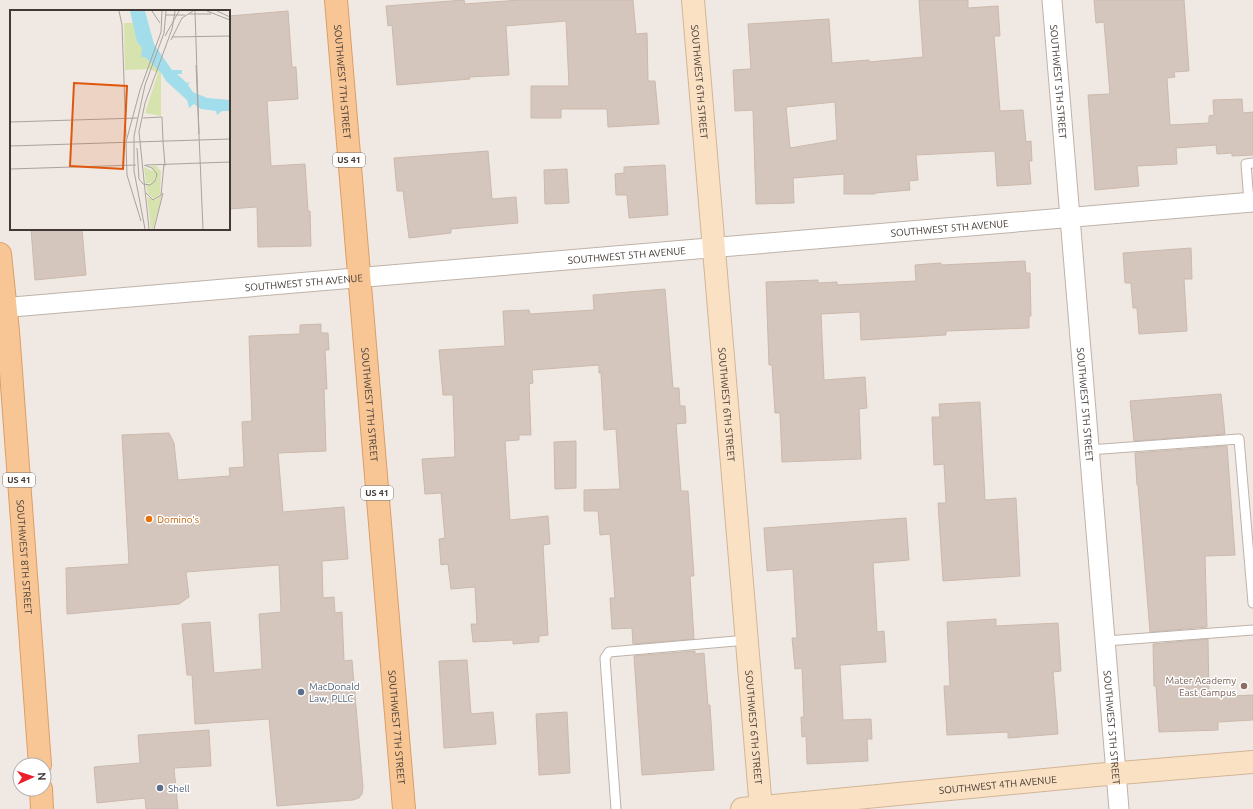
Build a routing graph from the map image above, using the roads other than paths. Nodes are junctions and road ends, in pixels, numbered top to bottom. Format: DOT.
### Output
graph roads {
  1 [pos="336,0"];
  2 [pos="693,0"];
  3 [pos="1052,0"];
  4 [pos="1253,163"];
  5 [pos="1251,202"];
  6 [pos="1071,218"];
  7 [pos="713,248"];
  8 [pos="0,254"];
  9 [pos="360,278"];
  10 [pos="3,308"];
  11 [pos="1089,450"];
  12 [pos="1253,603"];
  13 [pos="1253,630"];
  14 [pos="746,640"];
  15 [pos="1106,641"];
  16 [pos="39,757"];
  17 [pos="1253,762"];
  18 [pos="1116,773"];
  19 [pos="41,797"];
  20 [pos="755,808"];
  21 [pos="42,809"];
  22 [pos="404,809"];
  23 [pos="616,809"];
  24 [pos="1119,809"];
  1 -- 9 [label="main road, SOUTHWEST 7TH STREET / US 41"];
  2 -- 7 [label="street, SOUTHWEST 6TH STREET"];
  3 -- 6 [label="street, SOUTHWEST 5TH STREET"];
  4 -- 5 [label="lane"];
  5 -- 6 [label="street, SOUTHWEST 5TH AVENUE"];
  6 -- 7 [label="street, SOUTHWEST 5TH AVENUE"];
  6 -- 11 [label="street, SOUTHWEST 5TH STREET"];
  7 -- 9 [label="street, SOUTHWEST 5TH AVENUE"];
  7 -- 14 [label="street, SOUTHWEST 6TH STREET"];
  8 -- 10 [label="main road, SOUTHWEST 8TH STREET / US 41"];
  9 -- 10 [label="street, SOUTHWEST 5TH AVENUE"];
  9 -- 22 [label="main road, SOUTHWEST 7TH STREET / US 41"];
  10 -- 16 [label="main road, SOUTHWEST 8TH STREET / US 41"];
  11 -- 12 [label="lane"];
  11 -- 15 [label="street, SOUTHWEST 5TH STREET"];
  13 -- 15 [label="lane"];
  14 -- 20 [label="street, SOUTHWEST 6TH STREET"];
  14 -- 23 [label="lane"];
  15 -- 18 [label="street, SOUTHWEST 5TH STREET"];
  17 -- 18 [label="street, SOUTHWEST 4TH AVENUE"];
  18 -- 20 [label="street, SOUTHWEST 4TH AVENUE"];
  18 -- 24 [label="street, SOUTHWEST 5TH STREET"];
  19 -- 21 [label="main road"];
}
